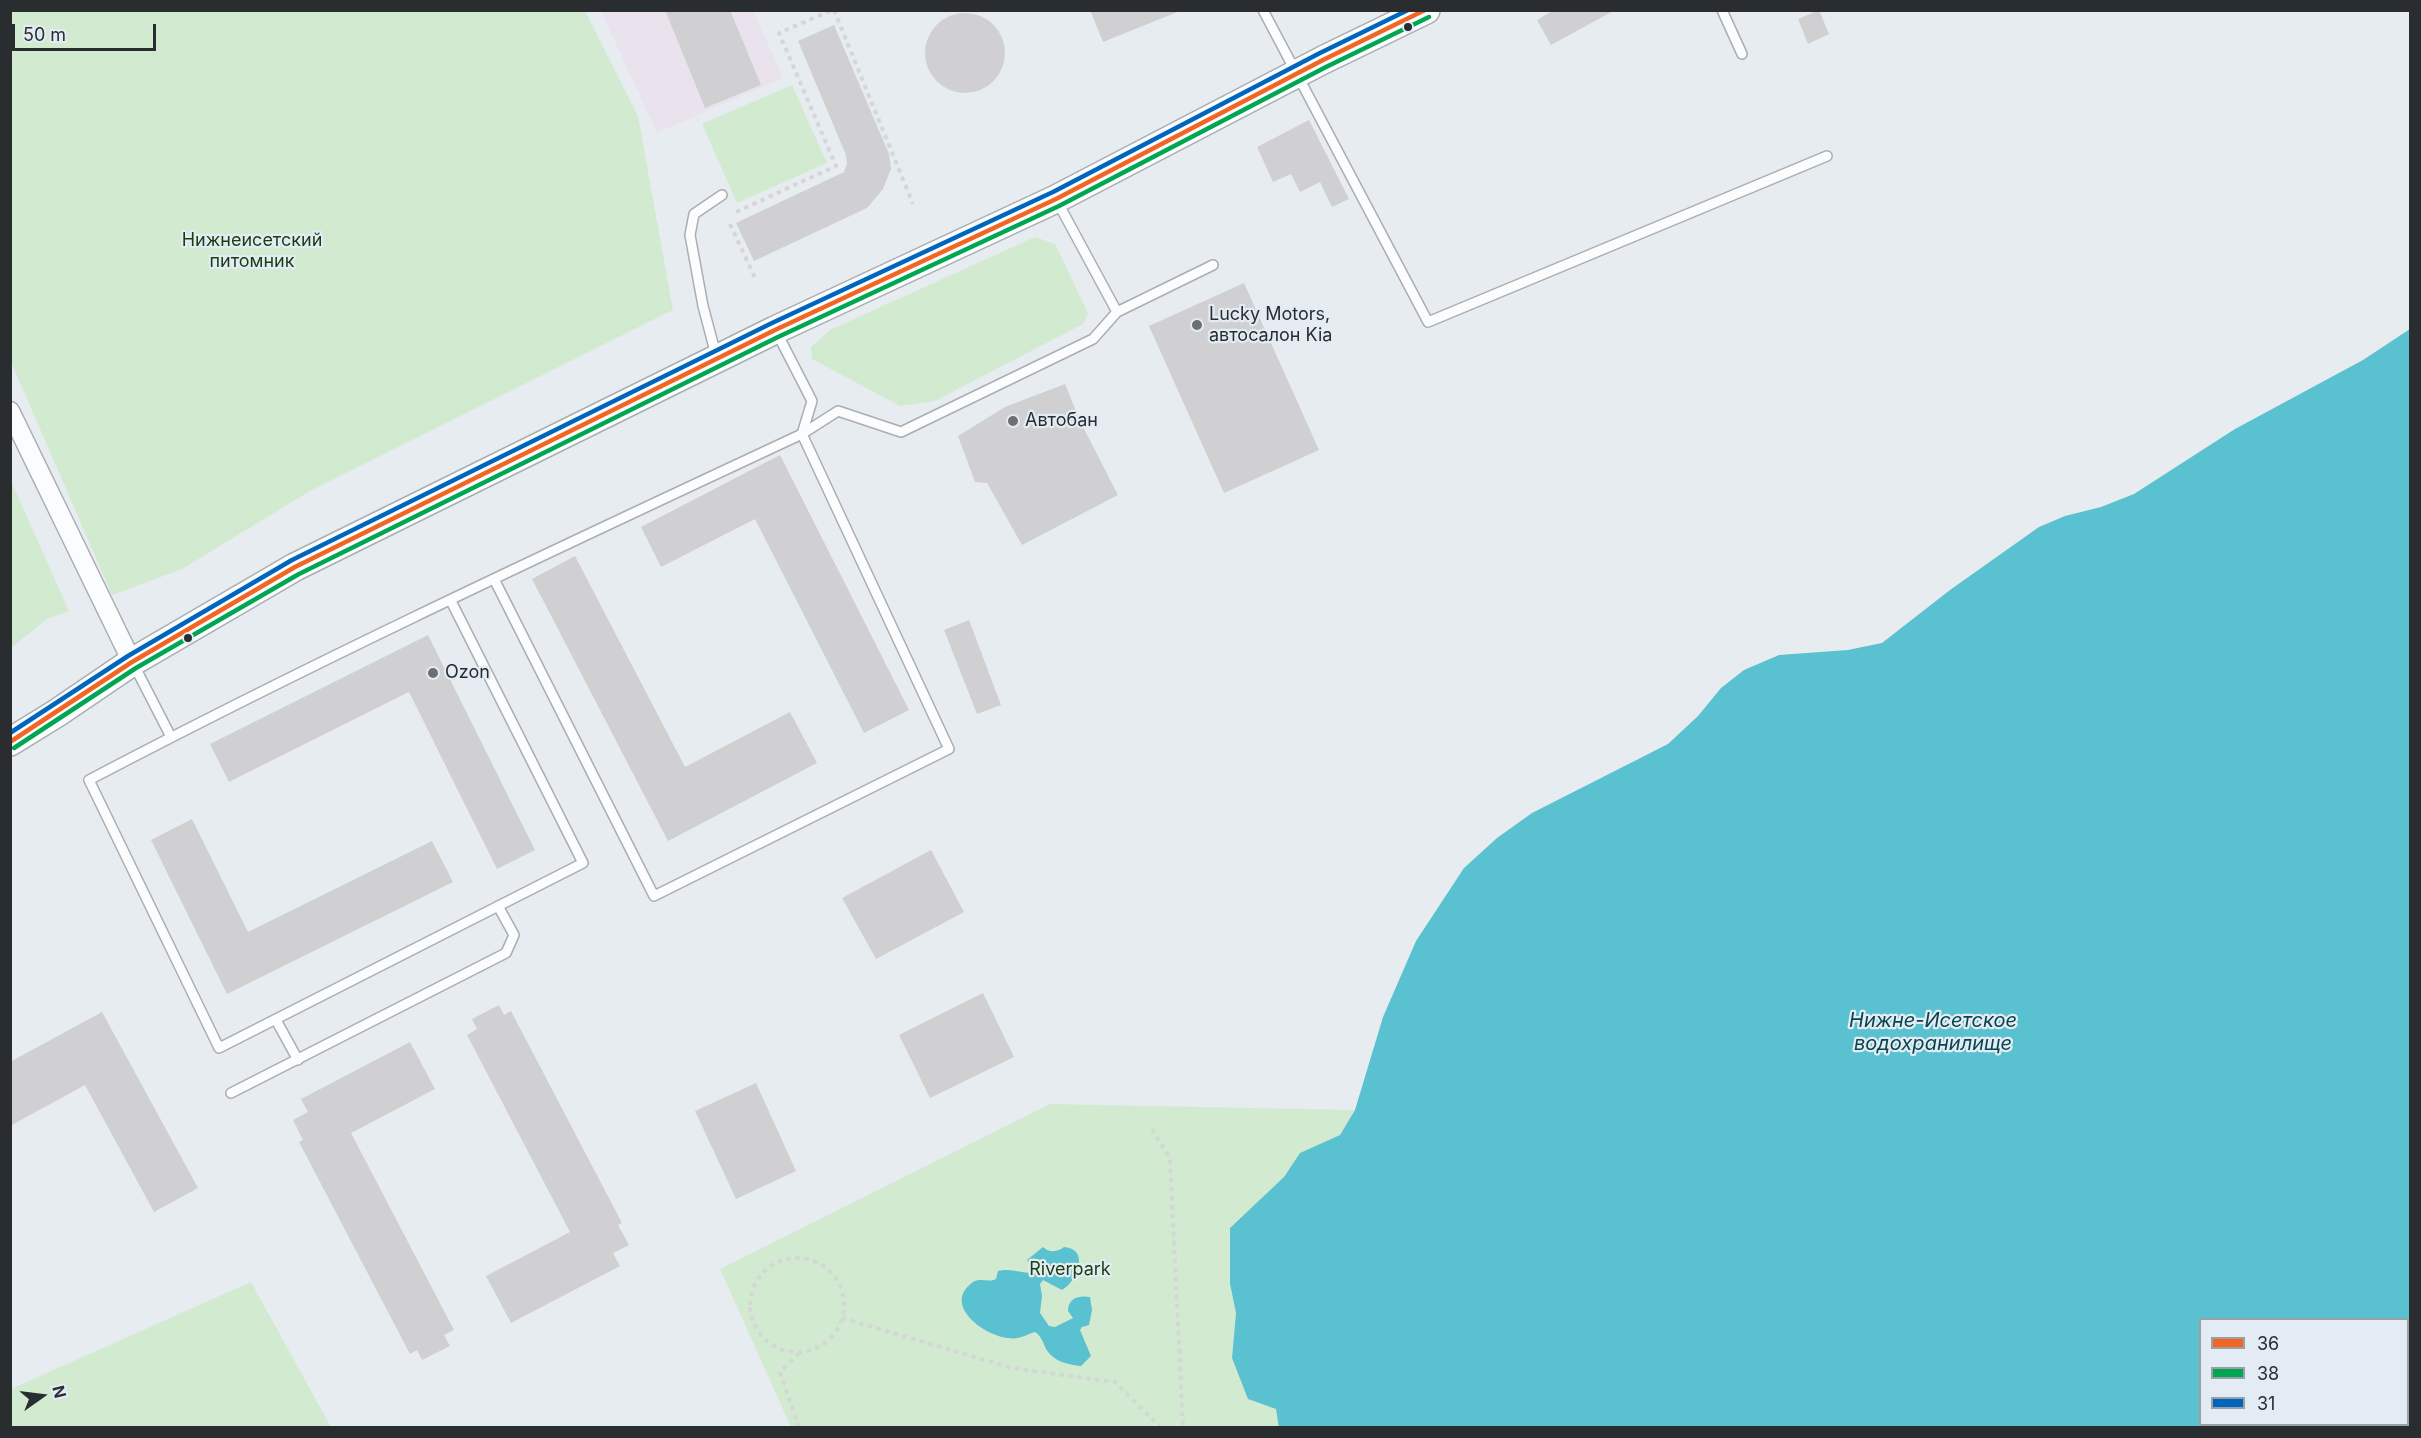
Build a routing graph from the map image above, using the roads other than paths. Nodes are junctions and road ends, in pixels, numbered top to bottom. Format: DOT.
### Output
graph roads {
  1 [pos="1263,10"];
  2 [pos="1426,10"];
  3 [pos="1722,10"];
  4 [pos="1742,54"];
  5 [pos="1297,74"];
  6 [pos="1827,156"];
  7 [pos="722,195"];
  8 [pos="1056,200"];
  9 [pos="1213,266"];
  10 [pos="1117,312"];
  11 [pos="775,330"];
  12 [pos="716,359"];
  13 [pos="10,411"];
  14 [pos="802,434"];
  15 [pos="494,579"];
  16 [pos="451,601"];
  17 [pos="132,662"];
  18 [pos="171,737"];
  19 [pos="10,742"];
  20 [pos="498,906"];
  21 [pos="276,1020"];
  22 [pos="297,1060"];
  23 [pos="231,1093"];
  1 -- 5 [label="lane"];
  2 -- 5 [label="main road"];
  3 -- 4 [label="lane"];
  5 -- 6 [label="lane"];
  5 -- 8 [label="main road"];
  7 -- 12 [label="lane"];
  8 -- 10 [label="lane"];
  8 -- 11 [label="main road"];
  9 -- 10 [label="lane"];
  10 -- 14 [label="lane"];
  11 -- 12 [label="main road"];
  11 -- 14 [label="lane"];
  12 -- 17 [label="main road"];
  13 -- 17 [label="street"];
  14 -- 15 [label="lane"];
  14 -- 15 [label="lane"];
  15 -- 16 [label="lane"];
  16 -- 18 [label="lane"];
  16 -- 20 [label="lane"];
  17 -- 18 [label="lane"];
  17 -- 19 [label="main road"];
  18 -- 21 [label="lane"];
  20 -- 21 [label="lane"];
  20 -- 22 [label="lane"];
  21 -- 22 [label="lane"];
  22 -- 23 [label="lane"];
}
